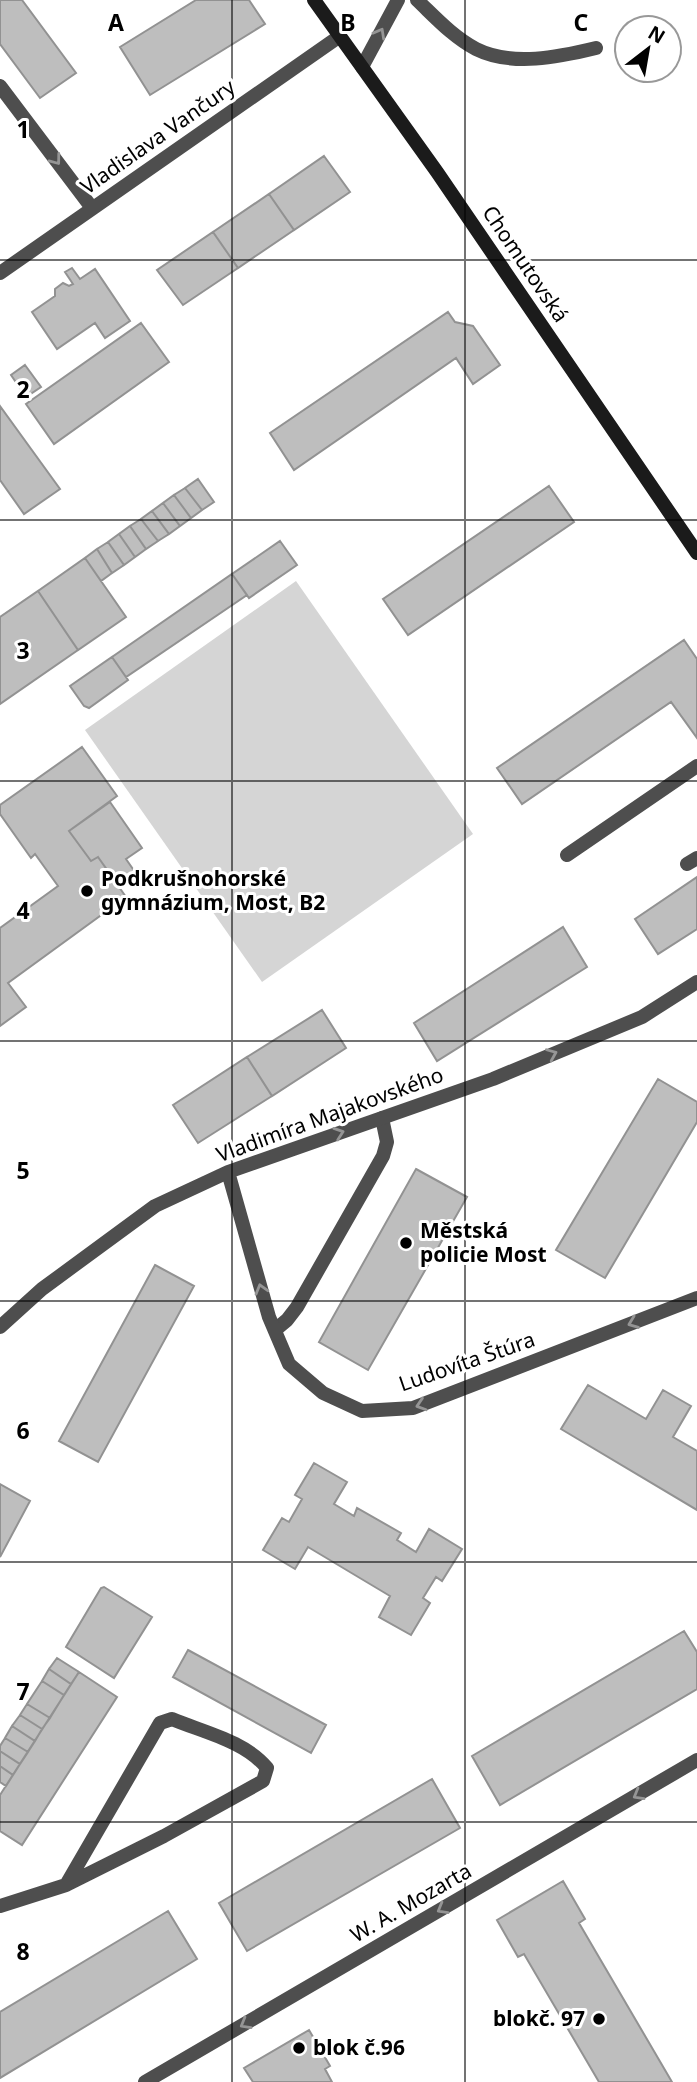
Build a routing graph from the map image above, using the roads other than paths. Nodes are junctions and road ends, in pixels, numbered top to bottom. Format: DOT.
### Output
graph roads {
  1 [pos="314,0"];
  2 [pos="398,0"];
  3 [pos="416,0"];
  4 [pos="340,36"];
  5 [pos="596,48"];
  6 [pos="362,67"];
  7 [pos="0,86"];
  8 [pos="92,208"];
  9 [pos="0,273"];
  10 [pos="697,553"];
  11 [pos="697,766"];
  12 [pos="567,855"];
  13 [pos="697,982"];
  14 [pos="382,1118"];
  15 [pos="228,1172"];
  16 [pos="697,1298"];
  17 [pos="0,1327"];
  18 [pos="275,1330"];
  19 [pos="697,1760"];
  20 [pos="66,1885"];
  21 [pos="0,1906"];
  22 [pos="145,2082"];
  1 -- 4 [label="street, Chomutovská"];
  6 -- 2 [label="street, one-way"];
  3 -- 5 [label="street"];
  4 -- 6 [label="street, Chomutovská"];
  4 -- 8 [label="street, Vladislava Vančury"];
  6 -- 10 [label="street, Chomutovská"];
  7 -- 8 [label="street, one-way"];
  8 -- 9 [label="street, Vladislava Vančury"];
  11 -- 12 [label="street"];
  14 -- 13 [label="street, Vladimíra Majakovského, one-way"];
  15 -- 14 [label="street, Vladimíra Majakovského, one-way"];
  14 -- 18 [label="street"];
  15 -- 17 [label="street, Vladimíra Majakovského"];
  18 -- 15 [label="street, Ludovíta Štúra, one-way"];
  16 -- 18 [label="street, Ludovíta Štúra, one-way"];
  19 -- 22 [label="street, W. A. Mozarta, one-way"];
  20 -- 20 [label="street"];
  20 -- 21 [label="street"];
}
